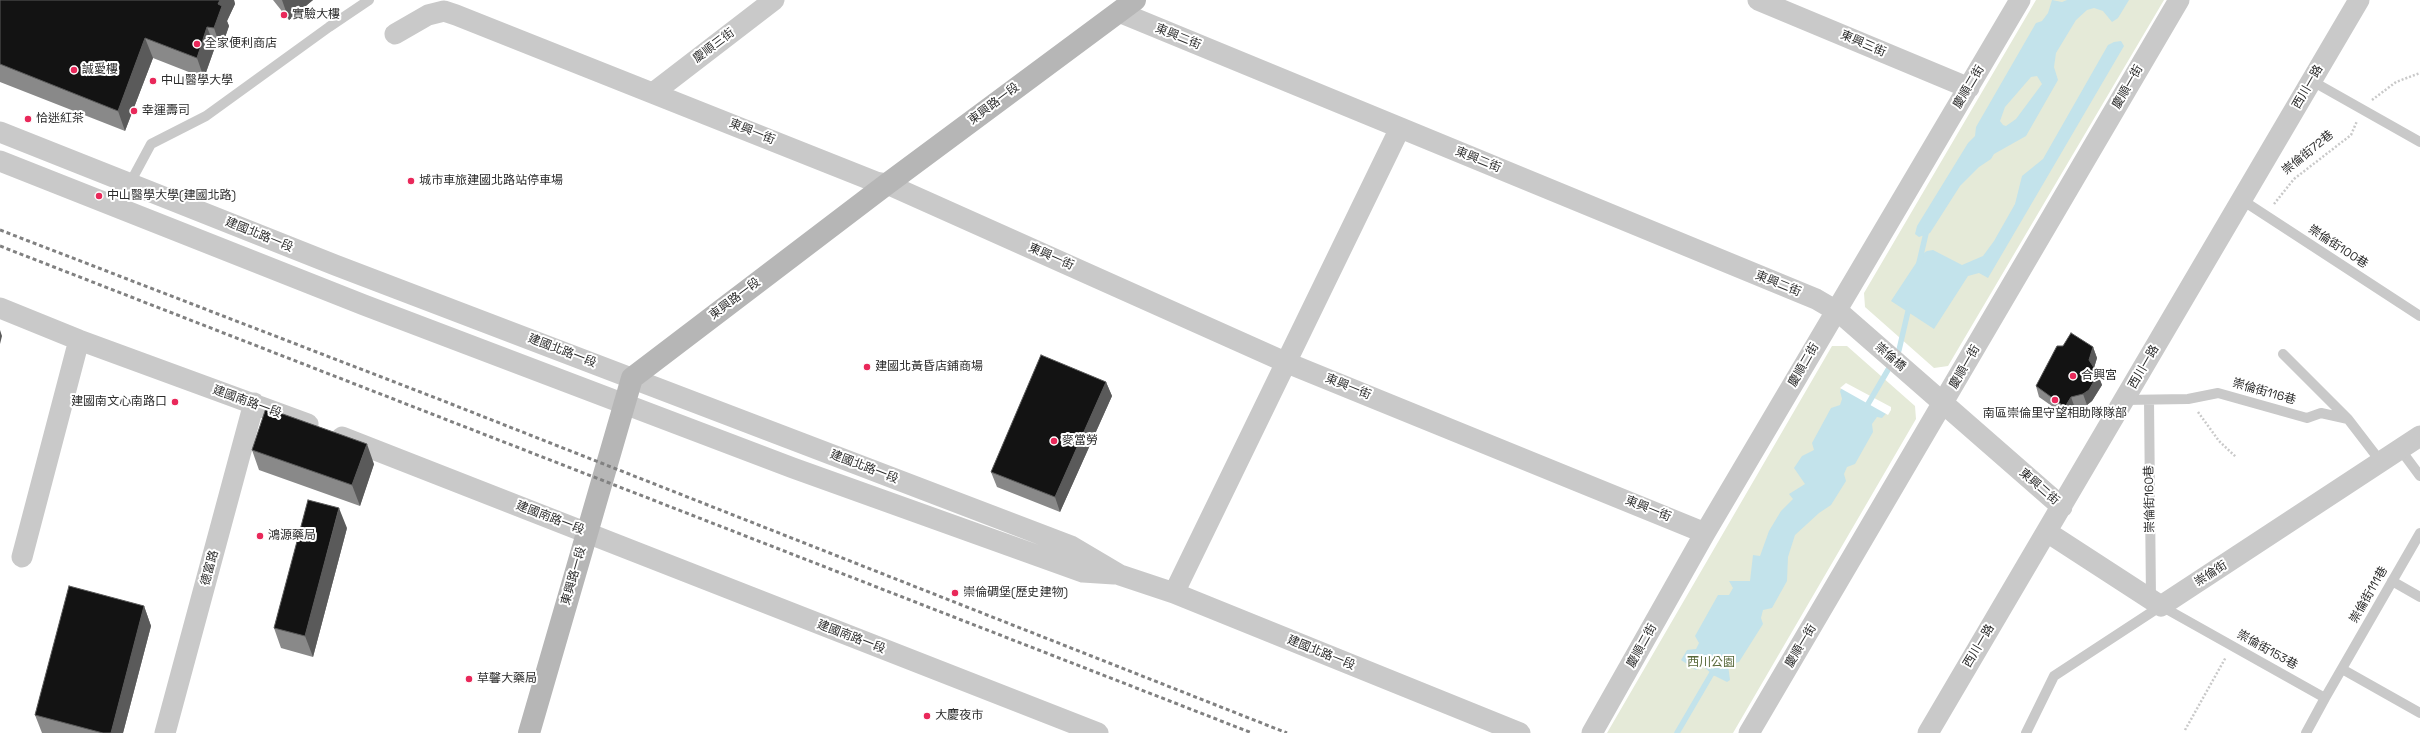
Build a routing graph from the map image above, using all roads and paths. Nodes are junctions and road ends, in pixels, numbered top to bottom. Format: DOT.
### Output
graph roads {
  1 [pos="369,0"];
  2 [pos="774,0"];
  3 [pos="1758,0"];
  4 [pos="2020,0"];
  5 [pos="2179,0"];
  6 [pos="2359,0"];
  7 [pos="1127,6"];
  8 [pos="395,34"];
  9 [pos="2420,73"];
  10 [pos="2312,81"];
  11 [pos="1969,88"];
  12 [pos="653,93"];
  13 [pos="2362,108"];
  14 [pos="1400,128"];
  15 [pos="0,132"];
  16 [pos="2420,142"];
  17 [pos="0,161"];
  18 [pos="130,184"];
  19 [pos="887,184"];
  20 [pos="2242,200"];
  21 [pos="2265,214"];
  22 [pos="0,308"];
  23 [pos="1836,311"];
  24 [pos="2420,316"];
  25 [pos="79,340"];
  26 [pos="2283,354"];
  27 [pos="1286,362"];
  28 [pos="632,378"];
  29 [pos="2188,399"];
  30 [pos="2124,400"];
  31 [pos="2149,400"];
  32 [pos="254,403"];
  33 [pos="625,404"];
  34 [pos="1944,404"];
  35 [pos="2348,419"];
  36 [pos="2420,436"];
  37 [pos="2400,449"];
  38 [pos="2236,457"];
  39 [pos="2381,462"];
  40 [pos="2420,476"];
  41 [pos="2062,507"];
  42 [pos="2047,532"];
  43 [pos="586,533"];
  44 [pos="1705,533"];
  45 [pos="2420,534"];
  46 [pos="22,557"];
  47 [pos="1120,575"];
  48 [pos="2392,581"];
  49 [pos="1174,594"];
  50 [pos="2420,597"];
  51 [pos="2154,606"];
  52 [pos="2233,646"];
  53 [pos="2342,669"];
  54 [pos="2325,698"];
  55 [pos="2420,713"];
  56 [pos="2186,730"];
  57 [pos="166,733"];
  58 [pos="529,733"];
  59 [pos="1098,733"];
  60 [pos="1520,733"];
  61 [pos="1592,733"];
  62 [pos="1749,733"];
  63 [pos="1928,733"];
  64 [pos="2026,733"];
  65 [pos="2306,733"];
  1 -- 18 [label="lane"];
  2 -- 12 [label="street, 慶順三街"];
  3 -- 11 [label="street, 東興三街"];
  4 -- 11 [label="street, 慶順二街"];
  5 -- 34 [label="street, 慶順一街"];
  6 -- 10 [label="street, 西川一路"];
  7 -- 14 [label="street, 東興二街"];
  7 -- 19 [label="street, 東興路一段"];
  8 -- 12 [label="street, 東興一街"];
  9 -- 13 [label="path"];
  10 -- 13 [label="lane"];
  10 -- 20 [label="street, 西川一路"];
  11 -- 23 [label="street, 慶順二街"];
  12 -- 19 [label="street, 東興一街"];
  13 -- 16 [label="lane"];
  13 -- 21 [label="path, 崇倫街72巷"];
  14 -- 23 [label="street, 東興二街"];
  14 -- 27 [label="street"];
  15 -- 18 [label="street, 建國北路一段"];
  17 -- 33 [label="street, 建國北路一段"];
  18 -- 28 [label="street, 建國北路一段"];
  19 -- 27 [label="street, 東興一街"];
  19 -- 28 [label="street, 東興路一段"];
  20 -- 21 [label="lane, 崇倫街100巷"];
  20 -- 30 [label="street, 西川一路"];
  21 -- 24 [label="lane, 崇倫街100巷"];
  22 -- 25 [label="street, 建國南路一段"];
  23 -- 34 [label="street, 崇倫橋"];
  23 -- 44 [label="street, 慶順二街"];
  25 -- 32 [label="street, 建國南路一段"];
  25 -- 46 [label="street"];
  26 -- 35 [label="lane, 崇倫街116巷"];
  27 -- 44 [label="street, 東興一街"];
  27 -- 49 [label="street"];
  28 -- 33 [label="street, 東興路一段"];
  28 -- 47 [label="street, 建國北路一段"];
  29 -- 31 [label="lane, 崇倫街116巷"];
  29 -- 35 [label="lane, 崇倫街116巷"];
  29 -- 38 [label="path"];
  30 -- 31 [label="lane, 崇倫街116巷"];
  30 -- 41 [label="street, 西川一路"];
  31 -- 51 [label="lane, 崇倫街160巷"];
  32 -- 43 [label="street, 建國南路一段"];
  32 -- 57 [label="street, 德富路"];
  33 -- 43 [label="street, 東興路一段"];
  33 -- 47 [label="street, 建國北路一段"];
  34 -- 41 [label="street, 東興二街"];
  34 -- 62 [label="street, 慶順一街"];
  35 -- 39 [label="lane, 崇倫街116巷"];
  36 -- 37 [label="street, 崇倫街"];
  37 -- 39 [label="street, 崇倫街"];
  37 -- 40 [label="lane"];
  39 -- 51 [label="street, 崇倫街"];
  41 -- 42 [label="street, 西川一路"];
  42 -- 51 [label="street"];
  42 -- 63 [label="street, 西川一路"];
  43 -- 58 [label="street, 東興路一段"];
  43 -- 59 [label="street, 建國南路一段"];
  44 -- 61 [label="street, 慶順二街"];
  45 -- 48 [label="lane, 崇倫街111巷"];
  47 -- 49 [label="street, 建國北路一段"];
  48 -- 50 [label="lane"];
  48 -- 53 [label="lane, 崇倫街111巷"];
  49 -- 60 [label="street, 建國北路一段"];
  51 -- 52 [label="lane, 崇倫街153巷"];
  51 -- 64 [label="lane, 崇倫街"];
  52 -- 54 [label="lane, 崇倫街153巷"];
  52 -- 56 [label="path"];
  53 -- 54 [label="lane, 崇倫街111巷"];
  53 -- 55 [label="lane"];
  54 -- 65 [label="lane"];
}
